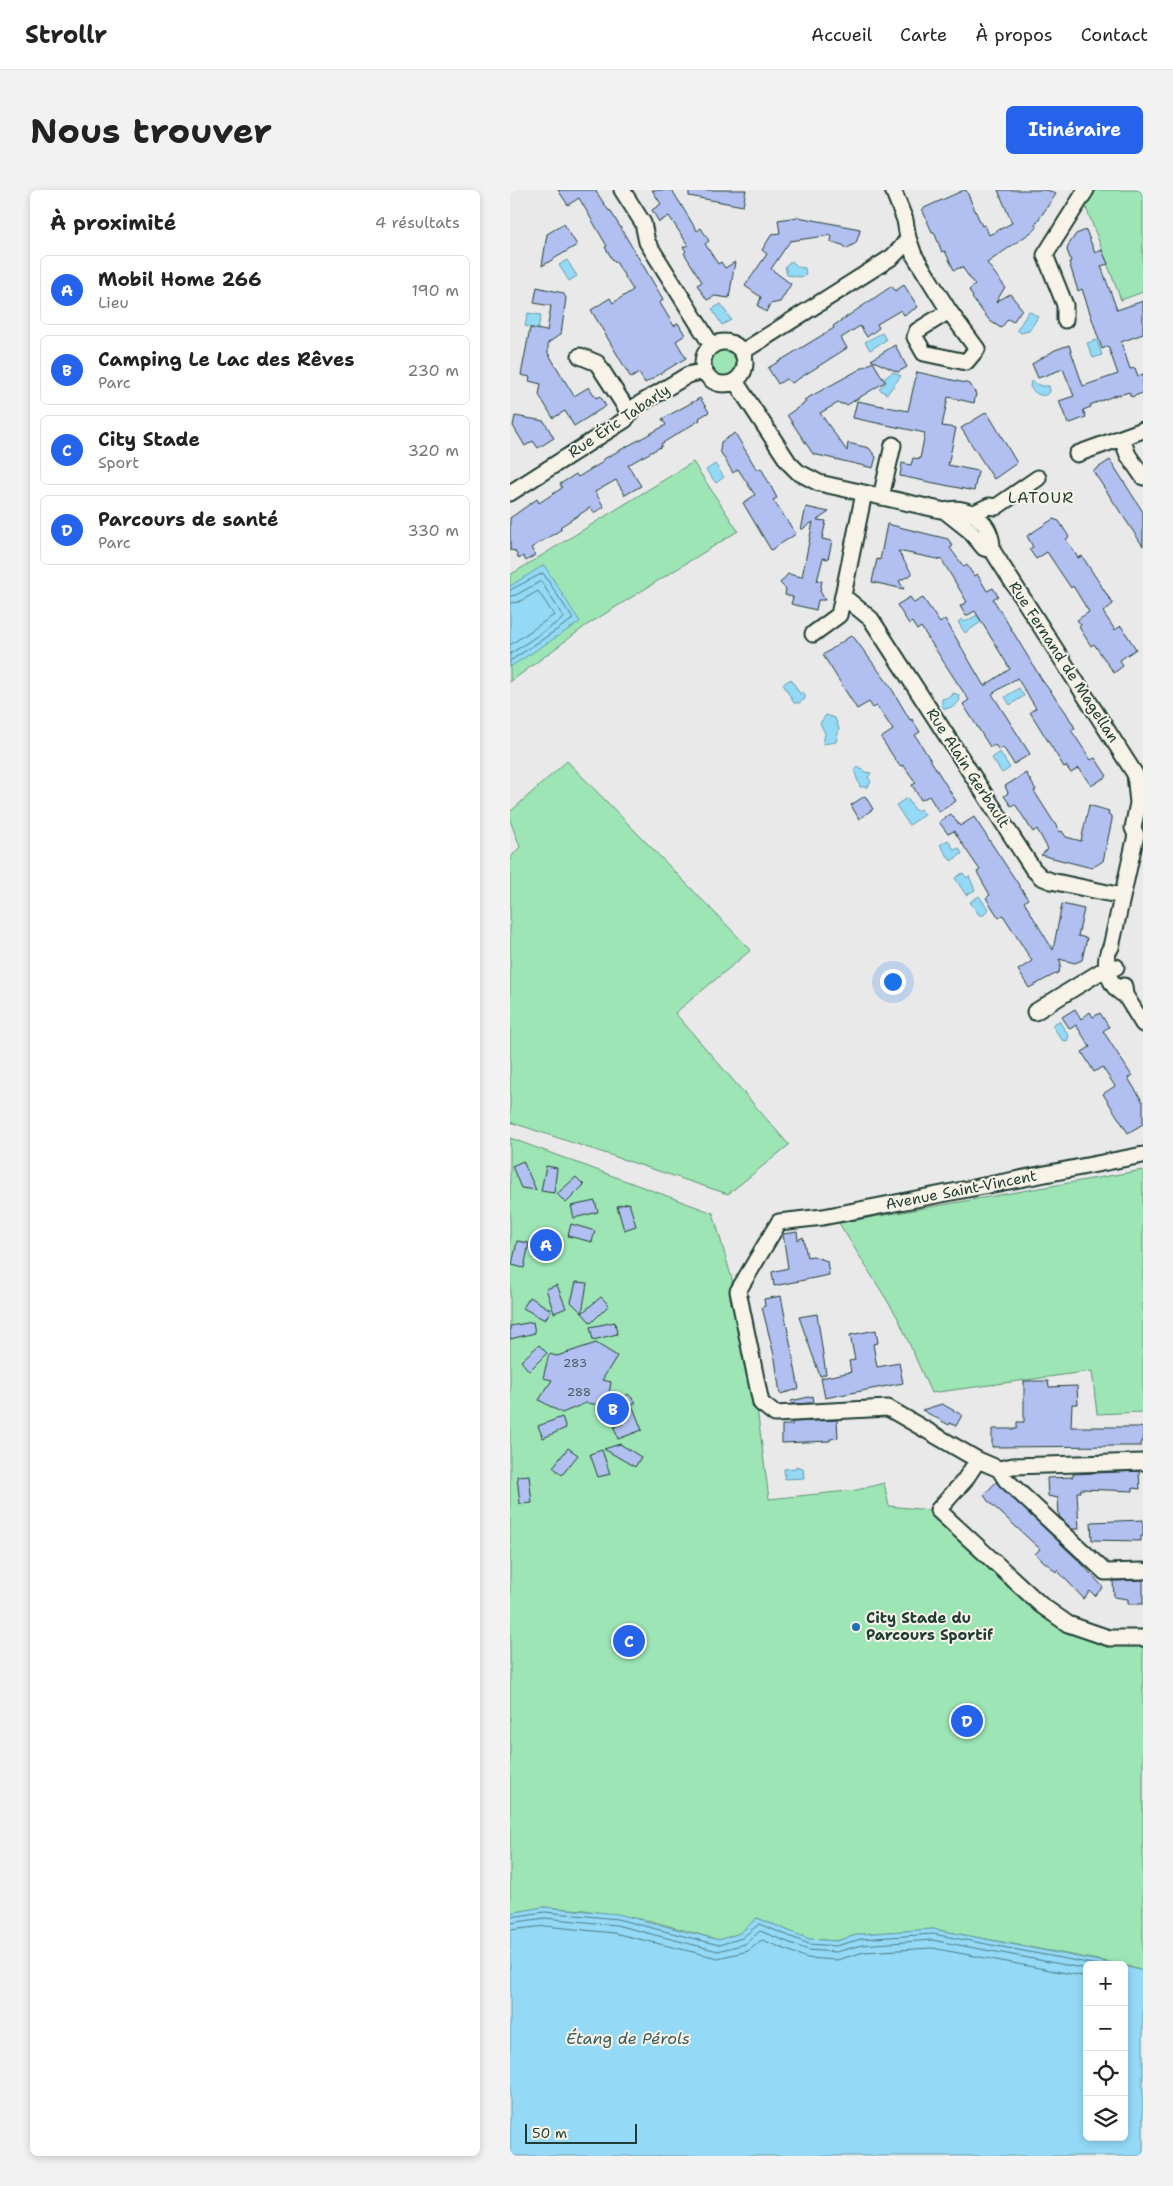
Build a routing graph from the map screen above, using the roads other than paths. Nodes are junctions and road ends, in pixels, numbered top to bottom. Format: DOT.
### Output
graph roads {
  1 [pos="622,190"];
  2 [pos="893,190"];
  3 [pos="1086,190"];
  4 [pos="908,238"];
  5 [pos="949,311"];
  6 [pos="1066,320"];
  7 [pos="712,346"];
  8 [pos="742,352"];
  9 [pos="580,356"];
  10 [pos="704,371"];
  11 [pos="735,380"];
  12 [pos="630,414"];
  13 [pos="1143,430"];
  14 [pos="1122,438"];
  15 [pos="893,445"];
  16 [pos="1077,454"];
  17 [pos="1038,478"];
  18 [pos="1143,478"];
  19 [pos="510,493"];
  20 [pos="864,493"];
  21 [pos="881,497"];
  22 [pos="996,506"];
  23 [pos="945,511"];
  24 [pos="974,513"];
  25 [pos="986,525"];
  26 [pos="970,530"];
  27 [pos="992,550"];
  28 [pos="843,596"];
  29 [pos="813,634"];
  30 [pos="1139,775"];
  31 [pos="1141,804"];
  32 [pos="1140,833"];
  33 [pos="1122,896"];
  34 [pos="1112,968"];
  35 [pos="1035,1012"];
  36 [pos="1143,1024"];
  37 [pos="1143,1155"];
  38 [pos="978,1460"];
  39 [pos="1143,1462"];
  40 [pos="999,1469"];
  41 [pos="1143,1570"];
  42 [pos="1143,1638"];
  1 -- 7 [label="street"];
  2 -- 4 [label="street"];
  3 -- 6 [label="street"];
  4 -- 5 [label="street"];
  4 -- 8 [label="street"];
  5 -- 5 [label="street"];
  7 -- 8 [label="street"];
  7 -- 10 [label="street"];
  8 -- 11 [label="street"];
  9 -- 12 [label="street"];
  10 -- 11 [label="street"];
  10 -- 12 [label="street, Rue Éric Tabarly"];
  11 -- 20 [label="street, Rue Fernand de Magellan"];
  12 -- 19 [label="street, Rue Éric Tabarly"];
  13 -- 14 [label="street"];
  14 -- 16 [label="street"];
  14 -- 18 [label="street"];
  15 -- 21 [label="street"];
  17 -- 22 [label="street"];
  20 -- 21 [label="street, Rue Fernand de Magellan"];
  20 -- 28 [label="street"];
  21 -- 23 [label="street, Rue Fernand de Magellan"];
  22 -- 24 [label="street"];
  22 -- 25 [label="street"];
  23 -- 24 [label="street, Rue Fernand de Magellan"];
  23 -- 26 [label="street, Rue Fernand de Magellan"];
  24 -- 25 [label="street"];
  24 -- 26 [label="street"];
  25 -- 26 [label="street"];
  25 -- 27 [label="street, Rue Fernand de Magellan"];
  26 -- 27 [label="street, Rue Fernand de Magellan"];
  27 -- 30 [label="street, Rue Fernand de Magellan"];
  28 -- 29 [label="street"];
  28 -- 33 [label="street, Rue Alain Gerbault"];
  30 -- 31 [label="street, Rue Fernand de Magellan"];
  31 -- 32 [label="street, Rue Fernand de Magellan"];
  32 -- 33 [label="street, Rue Fernand de Magellan"];
  33 -- 34 [label="street, Rue Fernand de Magellan"];
  34 -- 35 [label="street"];
  34 -- 36 [label="street"];
  37 -- 38 [label="street, Avenue Saint-Vincent"];
  38 -- 40 [label="street"];
  38 -- 42 [label="street"];
  39 -- 40 [label="street"];
  40 -- 41 [label="street"];
}
